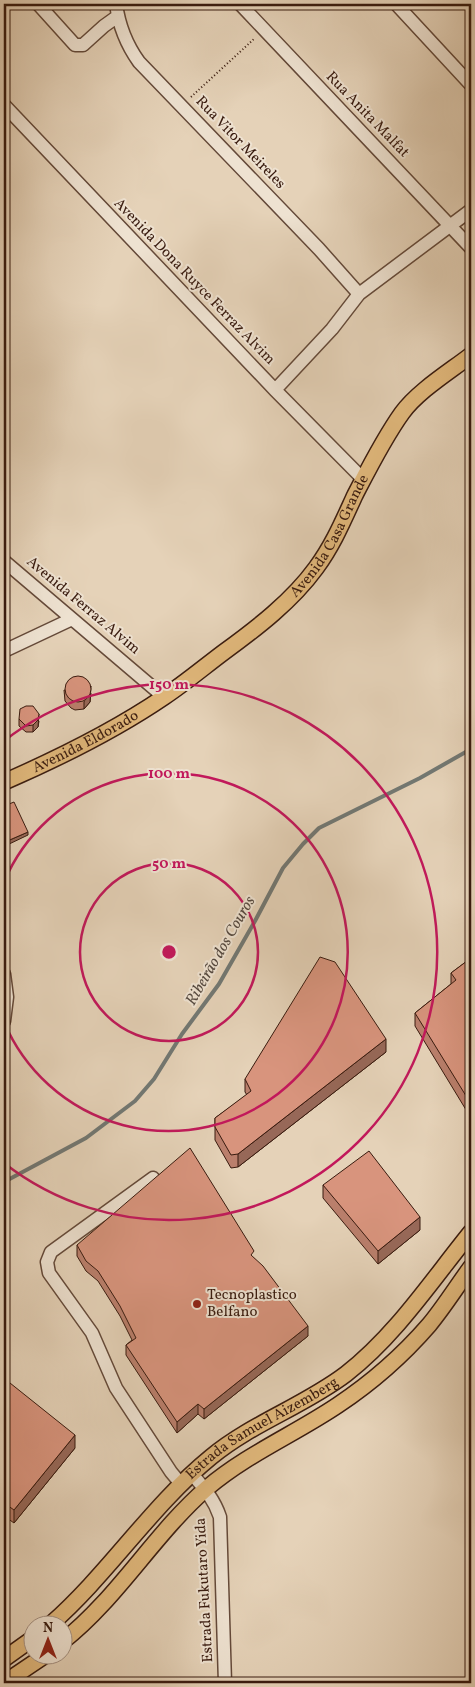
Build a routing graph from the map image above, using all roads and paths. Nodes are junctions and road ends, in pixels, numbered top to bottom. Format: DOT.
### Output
graph roads {
  1 [pos="38,4"];
  2 [pos="240,4"];
  3 [pos="396,4"];
  4 [pos="117,10"];
  5 [pos="264,30"];
  6 [pos="471,85"];
  7 [pos="4,104"];
  8 [pos="182,106"];
  9 [pos="471,210"];
  10 [pos="451,226"];
  11 [pos="471,248"];
  12 [pos="359,294"];
  13 [pos="471,355"];
  14 [pos="275,390"];
  15 [pos="363,479"];
  16 [pos="4,561"];
  17 [pos="72,619"];
  18 [pos="4,651"];
  19 [pos="164,697"];
  20 [pos="4,782"];
  21 [pos="4,974"];
  22 [pos="4,1021"];
  23 [pos="153,1178"];
  24 [pos="471,1232"];
  25 [pos="471,1267"];
  26 [pos="187,1479"];
  27 [pos="206,1489"];
  28 [pos="61,1614"];
  29 [pos="72,1632"];
  30 [pos="22,1646"];
  31 [pos="4,1659"];
  32 [pos="32,1664"];
  33 [pos="4,1683"];
  34 [pos="225,1683"];
  1 -- 4 [label="street"];
  2 -- 5 [label="street, Rua Anita Malfat"];
  3 -- 6 [label="street"];
  4 -- 8 [label="street, Rua Vitor Meireles"];
  5 -- 8 [label="path"];
  5 -- 10 [label="street, Rua Anita Malfat"];
  7 -- 14 [label="street, Avenida Dona Ruyce Ferraz Alvim"];
  8 -- 12 [label="street, Rua Vitor Meireles"];
  9 -- 10 [label="street"];
  10 -- 11 [label="street, Rua Anita Malfat"];
  10 -- 12 [label="street"];
  12 -- 14 [label="street"];
  13 -- 15 [label="main road, Avenida Casa Grande"];
  14 -- 15 [label="street, Avenida Dona Ruyce Ferraz Alvim"];
  15 -- 19 [label="main road, Avenida Casa Grande"];
  16 -- 17 [label="street, Avenida Ferraz Alvim"];
  17 -- 18 [label="street"];
  17 -- 19 [label="street, Avenida Ferraz Alvim"];
  19 -- 20 [label="main road, Avenida Eldorado"];
  21 -- 22 [label="street"];
  23 -- 26 [label="street, Estrada Fukutaro Yida"];
  24 -- 26 [label="main road, Estrada Samuel Aizemberg"];
  25 -- 27 [label="main road, Estrada Samuel Aizemberg"];
  26 -- 27 [label="street, Estrada Fukutaro Yida"];
  26 -- 28 [label="main road, Estrada Samuel Aizemberg"];
  27 -- 29 [label="main road, Estrada Samuel Aizemberg"];
  27 -- 34 [label="street, Estrada Fukutaro Yida"];
  30 -- 31 [label="main road"];
  32 -- 33 [label="main road"];
}
